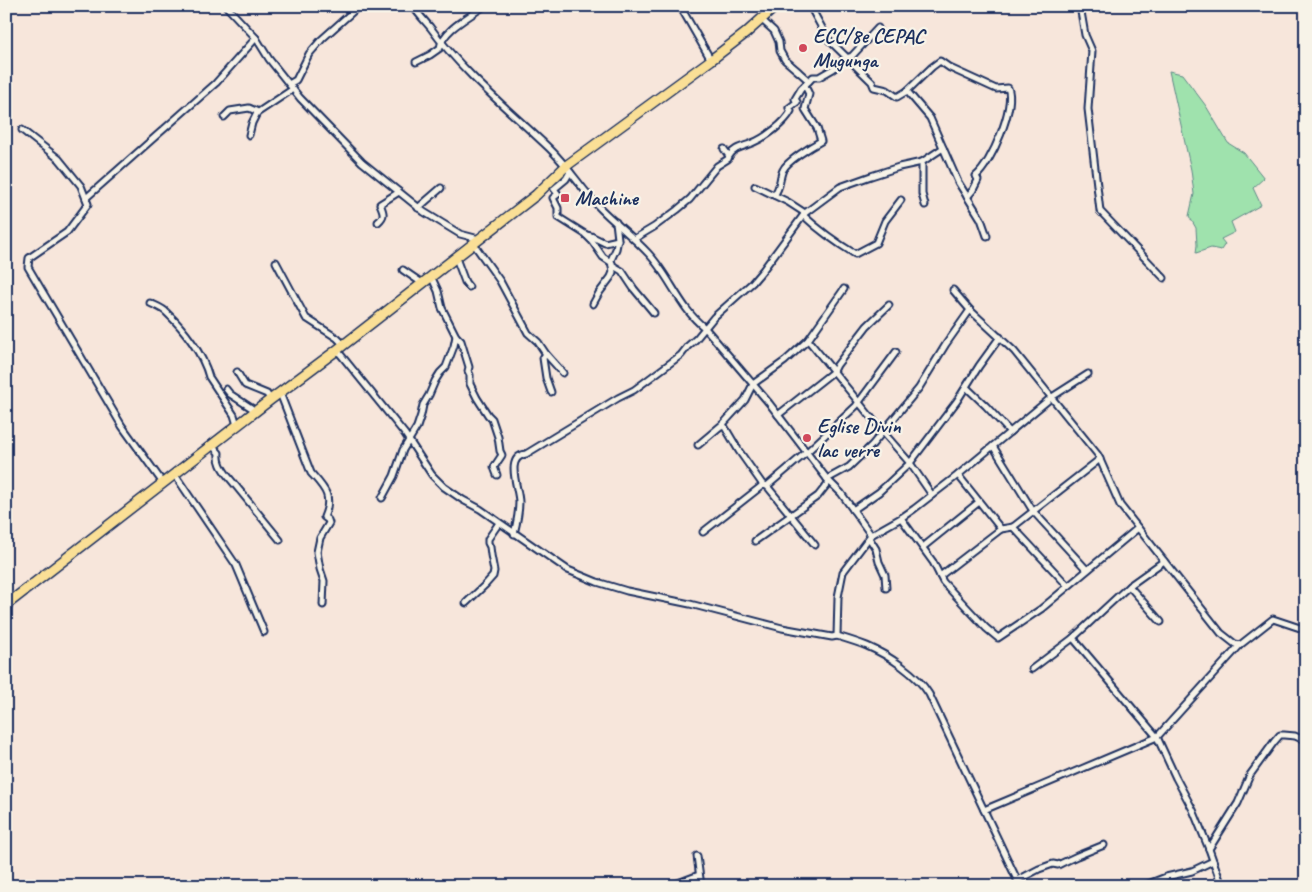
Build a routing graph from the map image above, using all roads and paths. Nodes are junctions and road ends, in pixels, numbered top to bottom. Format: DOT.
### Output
graph roads {
  1 [pos="226,6"];
  2 [pos="359,6"];
  3 [pos="413,6"];
  4 [pos="484,6"];
  5 [pos="680,6"];
  6 [pos="776,6"];
  7 [pos="810,6"];
  8 [pos="1080,6"];
  9 [pos="762,20"];
  10 [pos="878,28"];
  11 [pos="256,38"];
  12 [pos="441,41"];
  13 [pos="846,58"];
  14 [pos="711,60"];
  15 [pos="416,62"];
  16 [pos="807,84"];
  17 [pos="291,87"];
  18 [pos="907,91"];
  19 [pos="256,113"];
  20 [pos="224,117"];
  21 [pos="22,130"];
  22 [pos="249,136"];
  23 [pos="943,148"];
  24 [pos="724,149"];
  25 [pos="729,156"];
  26 [pos="922,162"];
  27 [pos="568,169"];
  28 [pos="755,186"];
  29 [pos="441,188"];
  30 [pos="399,192"];
  31 [pos="774,196"];
  32 [pos="967,197"];
  33 [pos="86,198"];
  34 [pos="901,200"];
  35 [pos="925,205"];
  36 [pos="418,208"];
  37 [pos="804,215"];
  38 [pos="378,222"];
  39 [pos="616,222"];
  40 [pos="585,235"];
  41 [pos="987,236"];
  42 [pos="634,239"];
  43 [pos="618,240"];
  44 [pos="476,241"];
  45 [pos="455,257"];
  46 [pos="276,262"];
  47 [pos="612,264"];
  48 [pos="403,270"];
  49 [pos="431,276"];
  50 [pos="1164,278"];
  51 [pos="422,283"];
  52 [pos="469,287"];
  53 [pos="844,290"];
  54 [pos="953,290"];
  55 [pos="150,303"];
  56 [pos="593,304"];
  57 [pos="889,305"];
  58 [pos="970,310"];
  59 [pos="654,313"];
  60 [pos="705,328"];
  61 [pos="456,336"];
  62 [pos="1000,338"];
  63 [pos="808,340"];
  64 [pos="340,347"];
  65 [pos="896,352"];
  66 [pos="546,354"];
  67 [pos="834,371"];
  68 [pos="238,372"];
  69 [pos="563,373"];
  70 [pos="1088,374"];
  71 [pos="753,384"];
  72 [pos="966,387"];
  73 [pos="226,389"];
  74 [pos="551,392"];
  75 [pos="280,393"];
  76 [pos="1052,397"];
  77 [pos="270,400"];
  78 [pos="859,402"];
  79 [pos="256,411"];
  80 [pos="778,415"];
  81 [pos="723,424"];
  82 [pos="237,426"];
  83 [pos="883,432"];
  84 [pos="1010,432"];
  85 [pos="409,440"];
  86 [pos="212,445"];
  87 [pos="698,445"];
  88 [pos="993,446"];
  89 [pos="807,452"];
  90 [pos="1100,459"];
  91 [pos="910,463"];
  92 [pos="175,475"];
  93 [pos="497,475"];
  94 [pos="958,475"];
  95 [pos="828,481"];
  96 [pos="164,484"];
  97 [pos="765,486"];
  98 [pos="932,495"];
  99 [pos="382,498"];
  100 [pos="979,502"];
  101 [pos="853,510"];
  102 [pos="1033,512"];
  103 [pos="790,516"];
  104 [pos="901,518"];
  105 [pos="499,523"];
  106 [pos="1013,527"];
  107 [pos="1138,528"];
  108 [pos="1001,529"];
  109 [pos="703,532"];
  110 [pos="514,534"];
  111 [pos="870,536"];
  112 [pos="280,540"];
  113 [pos="755,541"];
  114 [pos="815,545"];
  115 [pos="922,547"];
  116 [pos="1164,561"];
  117 [pos="1087,570"];
  118 [pos="940,576"];
  119 [pos="1068,586"];
  120 [pos="1129,586"];
  121 [pos="886,588"];
  122 [pos="466,603"];
  123 [pos="6,605"];
  124 [pos="323,606"];
  125 [pos="1160,622"];
  126 [pos="1306,630"];
  127 [pos="264,632"];
  128 [pos="837,636"];
  129 [pos="1073,638"];
  130 [pos="1240,644"];
  131 [pos="1032,669"];
  132 [pos="1157,737"];
  133 [pos="1306,740"];
  134 [pos="984,810"];
  135 [pos="1104,845"];
  136 [pos="1209,849"];
  137 [pos="697,856"];
  138 [pos="1214,861"];
  139 [pos="699,874"];
  140 [pos="1018,880"];
  141 [pos="670,886"];
  142 [pos="701,886"];
  143 [pos="1020,886"];
  144 [pos="1143,886"];
  145 [pos="1222,886"];
  1 -- 11 [label="street"];
  2 -- 17 [label="street"];
  3 -- 12 [label="street"];
  4 -- 12 [label="street"];
  5 -- 14 [label="street"];
  6 -- 9 [label="highway"];
  7 -- 13 [label="street"];
  8 -- 50 [label="street"];
  9 -- 14 [label="highway"];
  9 -- 16 [label="street"];
  10 -- 13 [label="street"];
  11 -- 17 [label="street"];
  11 -- 33 [label="street"];
  12 -- 15 [label="street"];
  12 -- 27 [label="street"];
  13 -- 16 [label="street"];
  13 -- 18 [label="street"];
  14 -- 27 [label="highway"];
  16 -- 25 [label="street"];
  16 -- 31 [label="street"];
  17 -- 19 [label="street"];
  17 -- 30 [label="street"];
  18 -- 23 [label="street"];
  18 -- 32 [label="street"];
  19 -- 20 [label="street"];
  19 -- 22 [label="street"];
  21 -- 33 [label="street"];
  23 -- 26 [label="street"];
  23 -- 32 [label="street"];
  24 -- 25 [label="street"];
  25 -- 42 [label="street"];
  26 -- 35 [label="street"];
  26 -- 37 [label="street"];
  27 -- 39 [label="street"];
  27 -- 40 [label="street"];
  27 -- 44 [label="highway"];
  28 -- 31 [label="street"];
  29 -- 36 [label="street"];
  30 -- 36 [label="street"];
  30 -- 38 [label="street"];
  31 -- 37 [label="street"];
  32 -- 41 [label="street"];
  33 -- 96 [label="street"];
  34 -- 37 [label="street"];
  36 -- 44 [label="street"];
  37 -- 60 [label="street"];
  39 -- 42 [label="street"];
  39 -- 43 [label="street"];
  40 -- 43 [label="street"];
  40 -- 47 [label="street"];
  42 -- 60 [label="street"];
  43 -- 47 [label="street"];
  44 -- 45 [label="highway"];
  44 -- 66 [label="street"];
  45 -- 49 [label="highway"];
  45 -- 52 [label="street"];
  46 -- 64 [label="street"];
  47 -- 56 [label="street"];
  47 -- 59 [label="street"];
  48 -- 51 [label="street"];
  49 -- 51 [label="highway"];
  49 -- 61 [label="street"];
  51 -- 64 [label="highway"];
  53 -- 63 [label="street"];
  54 -- 58 [label="street"];
  55 -- 82 [label="street"];
  57 -- 67 [label="street"];
  58 -- 62 [label="street"];
  58 -- 83 [label="street"];
  60 -- 71 [label="street"];
  60 -- 110 [label="street"];
  61 -- 85 [label="street"];
  61 -- 93 [label="street"];
  62 -- 72 [label="street"];
  62 -- 76 [label="street"];
  63 -- 67 [label="street"];
  63 -- 71 [label="street"];
  64 -- 75 [label="highway"];
  64 -- 85 [label="street"];
  65 -- 78 [label="street"];
  66 -- 69 [label="street"];
  66 -- 74 [label="street"];
  67 -- 78 [label="street"];
  67 -- 80 [label="street"];
  68 -- 77 [label="street"];
  70 -- 76 [label="street"];
  71 -- 80 [label="street"];
  71 -- 81 [label="street"];
  72 -- 84 [label="street"];
  72 -- 91 [label="street"];
  73 -- 79 [label="street"];
  75 -- 77 [label="highway"];
  75 -- 124 [label="street"];
  76 -- 84 [label="street"];
  76 -- 90 [label="street"];
  77 -- 79 [label="highway"];
  78 -- 83 [label="street"];
  78 -- 89 [label="street"];
  79 -- 82 [label="highway"];
  80 -- 89 [label="street"];
  81 -- 87 [label="street"];
  81 -- 97 [label="street"];
  82 -- 86 [label="highway"];
  83 -- 91 [label="street"];
  83 -- 95 [label="street"];
  84 -- 88 [label="street"];
  85 -- 99 [label="street"];
  85 -- 105 [label="street"];
  86 -- 92 [label="highway"];
  86 -- 112 [label="street"];
  88 -- 94 [label="street"];
  88 -- 102 [label="street"];
  89 -- 95 [label="street"];
  89 -- 97 [label="street"];
  90 -- 102 [label="street"];
  90 -- 107 [label="street"];
  91 -- 98 [label="street"];
  91 -- 101 [label="street"];
  92 -- 96 [label="highway"];
  92 -- 127 [label="street"];
  94 -- 98 [label="street"];
  94 -- 100 [label="street"];
  95 -- 101 [label="street"];
  95 -- 103 [label="street"];
  96 -- 123 [label="highway"];
  97 -- 103 [label="street"];
  97 -- 109 [label="street"];
  98 -- 104 [label="street"];
  100 -- 108 [label="street"];
  100 -- 115 [label="street"];
  101 -- 111 [label="street"];
  102 -- 106 [label="street"];
  102 -- 117 [label="street"];
  103 -- 113 [label="street"];
  103 -- 114 [label="street"];
  104 -- 111 [label="street"];
  104 -- 115 [label="street"];
  105 -- 110 [label="street"];
  105 -- 122 [label="street"];
  106 -- 108 [label="street"];
  106 -- 119 [label="street"];
  107 -- 116 [label="street"];
  107 -- 117 [label="street"];
  108 -- 118 [label="street"];
  110 -- 128 [label="street"];
  111 -- 121 [label="street"];
  111 -- 128 [label="street"];
  115 -- 118 [label="street"];
  116 -- 120 [label="street"];
  116 -- 130 [label="street"];
  117 -- 119 [label="street"];
  118 -- 119 [label="street"];
  120 -- 125 [label="street"];
  120 -- 129 [label="street"];
  126 -- 130 [label="street"];
  128 -- 134 [label="street"];
  129 -- 131 [label="street"];
  129 -- 132 [label="street"];
  130 -- 132 [label="street"];
  132 -- 134 [label="street"];
  132 -- 136 [label="street"];
  133 -- 136 [label="street"];
  134 -- 140 [label="street"];
  135 -- 140 [label="street"];
  136 -- 138 [label="street"];
  137 -- 139 [label="street"];
  138 -- 144 [label="street"];
  138 -- 145 [label="street"];
  139 -- 141 [label="street"];
  139 -- 142 [label="street"];
  140 -- 143 [label="street"];
}
